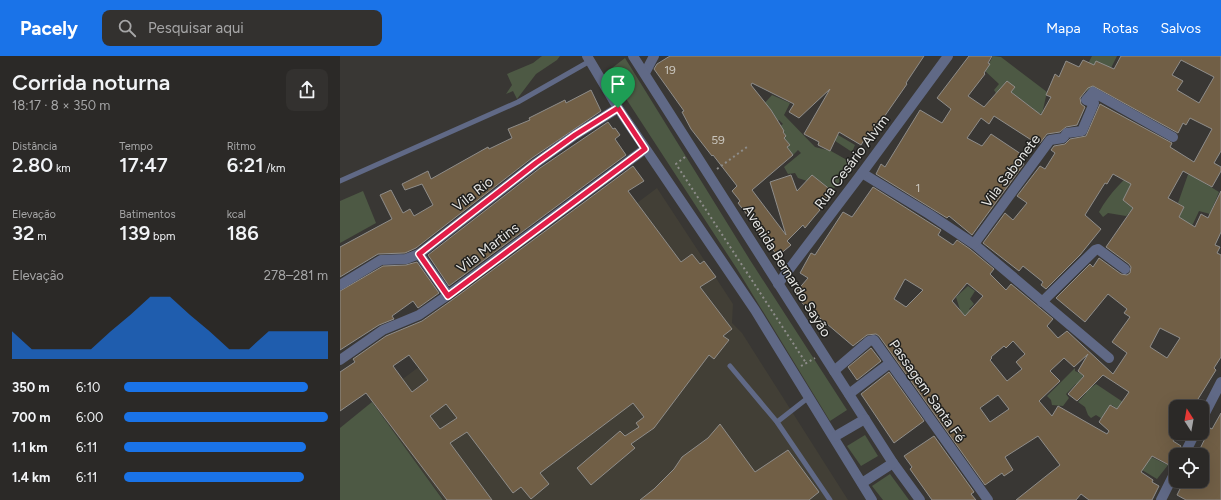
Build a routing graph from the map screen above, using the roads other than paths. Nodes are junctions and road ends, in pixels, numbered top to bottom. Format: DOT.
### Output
graph roads {
  1 [pos="633,56"];
  2 [pos="654,56"];
  3 [pos="948,56"];
  4 [pos="588,58"];
  5 [pos="645,73"];
  6 [pos="618,108"];
  7 [pos="1173,137"];
  8 [pos="645,149"];
  9 [pos="862,174"];
  10 [pos="340,181"];
  11 [pos="974,244"];
  12 [pos="419,254"];
  13 [pos="1125,269"];
  14 [pos="778,284"];
  15 [pos="340,285"];
  16 [pos="448,296"];
  17 [pos="1042,302"];
  18 [pos="1109,358"];
  19 [pos="340,360"];
  20 [pos="730,366"];
  21 [pos="886,366"];
  22 [pos="834,371"];
  23 [pos="1221,382"];
  24 [pos="849,394"];
  25 [pos="809,397"];
  26 [pos="1209,405"];
  27 [pos="865,419"];
  28 [pos="777,422"];
  29 [pos="834,437"];
  30 [pos="893,463"];
  31 [pos="862,483"];
  32 [pos="1169,484"];
  33 [pos="830,500"];
  34 [pos="872,500"];
  35 [pos="920,500"];
  36 [pos="988,500"];
  37 [pos="1161,500"];
  1 -- 5 [label="street, Avenida Bernardo Sayão"];
  2 -- 5 [label="street"];
  3 -- 9 [label="street, Rua Cesário Alvim"];
  4 -- 6 [label="street"];
  4 -- 10 [label="lane"];
  5 -- 14 [label="street, Avenida Bernardo Sayão"];
  6 -- 8 [label="street"];
  6 -- 12 [label="street, Vila Rio"];
  7 -- 11 [label="street, Vila Sabonete"];
  8 -- 16 [label="street, Vila Martins"];
  8 -- 25 [label="street"];
  9 -- 11 [label="street"];
  9 -- 14 [label="street, Rua Cesário Alvim"];
  11 -- 17 [label="street"];
  12 -- 15 [label="street, Vila Rio"];
  12 -- 16 [label="street"];
  13 -- 17 [label="street"];
  14 -- 22 [label="street, Avenida Bernardo Sayão"];
  16 -- 19 [label="street, Vila Martins"];
  17 -- 18 [label="street"];
  20 -- 28 [label="lane"];
  21 -- 24 [label="street"];
  22 -- 24 [label="street, Avenida Bernardo Sayão"];
  22 -- 36 [label="street, Passagem Santa Fé"];
  23 -- 26 [label="street"];
  24 -- 27 [label="street, Avenida Bernardo Sayão"];
  25 -- 28 [label="lane"];
  25 -- 29 [label="street"];
  27 -- 29 [label="street"];
  27 -- 30 [label="street, Avenida Bernardo Sayão"];
  28 -- 33 [label="lane"];
  29 -- 31 [label="street"];
  30 -- 31 [label="street"];
  30 -- 35 [label="street, Avenida Bernardo Sayão"];
  31 -- 34 [label="street"];
  32 -- 37 [label="street"];
}
